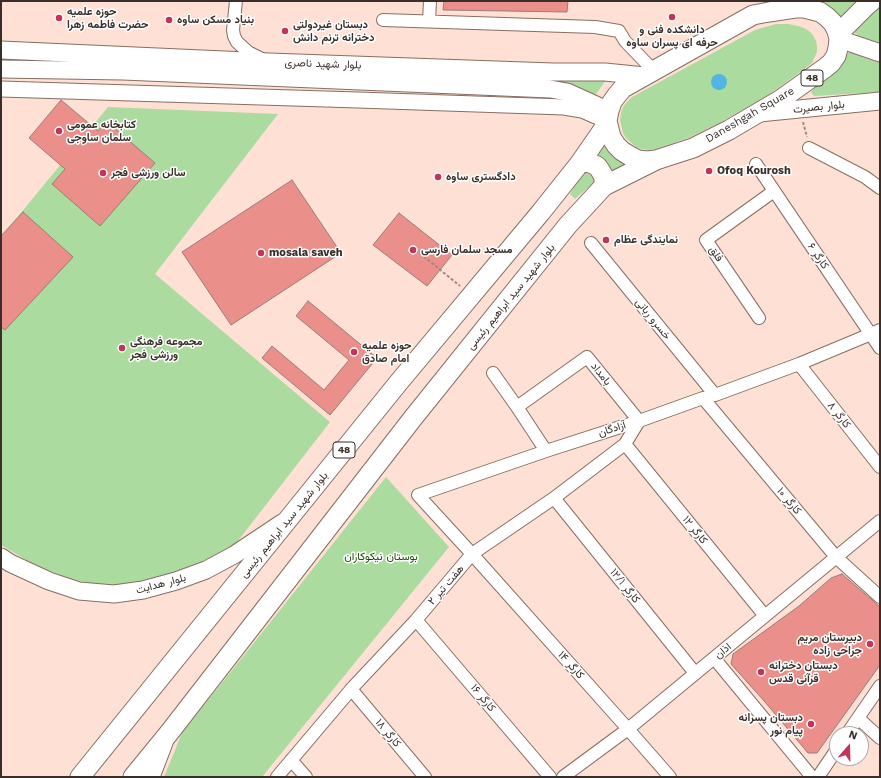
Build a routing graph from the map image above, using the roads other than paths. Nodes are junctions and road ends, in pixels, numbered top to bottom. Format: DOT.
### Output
graph roads {
  1 [pos="236,1"];
  2 [pos="430,1"];
  3 [pos="779,1"];
  4 [pos="872,1"];
  5 [pos="753,15"];
  6 [pos="383,20"];
  7 [pos="429,21"];
  8 [pos="838,37"];
  9 [pos="1,50"];
  10 [pos="880,53"];
  11 [pos="269,62"];
  12 [pos="1,69"];
  13 [pos="650,73"];
  14 [pos="1,90"];
  15 [pos="880,101"];
  16 [pos="759,113"];
  17 [pos="608,119"];
  18 [pos="809,148"];
  19 [pos="656,160"];
  20 [pos="580,163"];
  21 [pos="756,164"];
  22 [pos="604,186"];
  23 [pos="880,188"];
  24 [pos="774,191"];
  25 [pos="591,243"];
  26 [pos="760,318"];
  27 [pos="876,332"];
  28 [pos="880,348"];
  29 [pos="799,364"];
  30 [pos="493,373"];
  31 [pos="715,395"];
  32 [pos="703,398"];
  33 [pos="517,407"];
  34 [pos="639,421"];
  35 [pos="626,444"];
  36 [pos="546,451"];
  37 [pos="880,467"];
  38 [pos="554,498"];
  39 [pos="289,519"];
  40 [pos="880,521"];
  41 [pos="472,554"];
  42 [pos="1,556"];
  43 [pos="836,557"];
  44 [pos="880,597"];
  45 [pos="765,616"];
  46 [pos="416,620"];
  47 [pos="714,658"];
  48 [pos="695,674"];
  49 [pos="880,686"];
  50 [pos="351,689"];
  51 [pos="858,718"];
  52 [pos="852,726"];
  53 [pos="628,729"];
  54 [pos="169,733"];
  55 [pos="880,738"];
  56 [pos="291,760"];
  57 [pos="829,761"];
  58 [pos="80,777"];
  59 [pos="133,777"];
  60 [pos="152,777"];
  61 [pos="277,777"];
  62 [pos="306,777"];
  63 [pos="425,777"];
  64 [pos="550,777"];
  65 [pos="563,777"];
  66 [pos="670,777"];
  67 [pos="812,777"];
  68 [pos="818,777"];
  1 -- 11 [label="street"];
  2 -- 7 [label="street"];
  3 -- 5 [label="main road, 48"];
  4 -- 8 [label="main road"];
  5 -- 8 [label="main road, 48"];
  5 -- 13 [label="main road, 48"];
  6 -- 7 [label="street"];
  7 -- 13 [label="street"];
  8 -- 10 [label="main road"];
  8 -- 16 [label="main road, Daneshgah Square / 48"];
  9 -- 11 [label="main road, بلوار شهید ناصری"];
  11 -- 13 [label="main road, بلوار شهید ناصری"];
  12 -- 17 [label="main road, بلوار شهید ناصری"];
  13 -- 17 [label="main road, 48"];
  14 -- 17 [label="street"];
  15 -- 16 [label="main road, بلوار بصیرت"];
  16 -- 19 [label="main road, Daneshgah Square / 48"];
  17 -- 19 [label="main road, Daneshgah Square / 48"];
  17 -- 20 [label="main road, بلوار شهید سید ابراهیم رئیسی / 48"];
  18 -- 23 [label="street"];
  19 -- 22 [label="main road, بلوار شهید سید ابراهیم رئیسی / 48"];
  20 -- 22 [label="main road"];
  20 -- 39 [label="main road, بلوار شهید سید ابراهیم رئیسی / 48"];
  21 -- 24 [label="street, کارگر ۶"];
  22 -- 54 [label="main road, بلوار شهید سید ابراهیم رئیسی / 48"];
  24 -- 26 [label="street, فلق"];
  24 -- 27 [label="street, کارگر ۶"];
  25 -- 31 [label="street, خسرو ربانی"];
  27 -- 28 [label="street, کارگر ۶"];
  27 -- 29 [label="street, آزادگان"];
  29 -- 31 [label="street, آزادگان"];
  29 -- 37 [label="street, کارگر ۸"];
  30 -- 33 [label="street"];
  31 -- 32 [label="street, آزادگان"];
  32 -- 34 [label="street, آزادگان"];
  32 -- 43 [label="street, کارگر ۱۰"];
  33 -- 34 [label="street, بامداد"];
  33 -- 36 [label="street"];
  34 -- 35 [label="street, هفت تیر ۲"];
  34 -- 36 [label="street, آزادگان"];
  35 -- 38 [label="street, هفت تیر ۲"];
  35 -- 45 [label="street, کارگر ۱۲"];
  36 -- 41 [label="street, آزادگان"];
  38 -- 41 [label="street, هفت تیر ۲"];
  38 -- 48 [label="street, کارگر ۱۲/۱"];
  39 -- 42 [label="main road, بلوار هدایت"];
  39 -- 58 [label="main road, بلوار شهید سید ابراهیم رئیسی / 48"];
  40 -- 43 [label="street, اذان"];
  41 -- 46 [label="street, هفت تیر ۲"];
  41 -- 53 [label="street, کارگر ۱۴"];
  43 -- 44 [label="street, کارگر ۱۰"];
  43 -- 45 [label="street, اذان"];
  45 -- 47 [label="street, اذان"];
  46 -- 50 [label="street, هفت تیر ۲"];
  46 -- 64 [label="street, کارگر ۱۶"];
  47 -- 48 [label="street, اذان"];
  47 -- 67 [label="street"];
  48 -- 53 [label="street, اذان"];
  49 -- 51 [label="street"];
  50 -- 56 [label="street, هفت تیر ۲"];
  50 -- 63 [label="street, کارگر ۱۸"];
  51 -- 52 [label="street"];
  51 -- 55 [label="street"];
  53 -- 65 [label="street, اذان"];
  53 -- 66 [label="street, کارگر ۱۴"];
  54 -- 59 [label="main road, بلوار شهید سید ابراهیم رئیسی / 48"];
  54 -- 60 [label="street"];
  56 -- 61 [label="street, هفت تیر ۲"];
  56 -- 62 [label="street"];
  57 -- 68 [label="street"];
}
